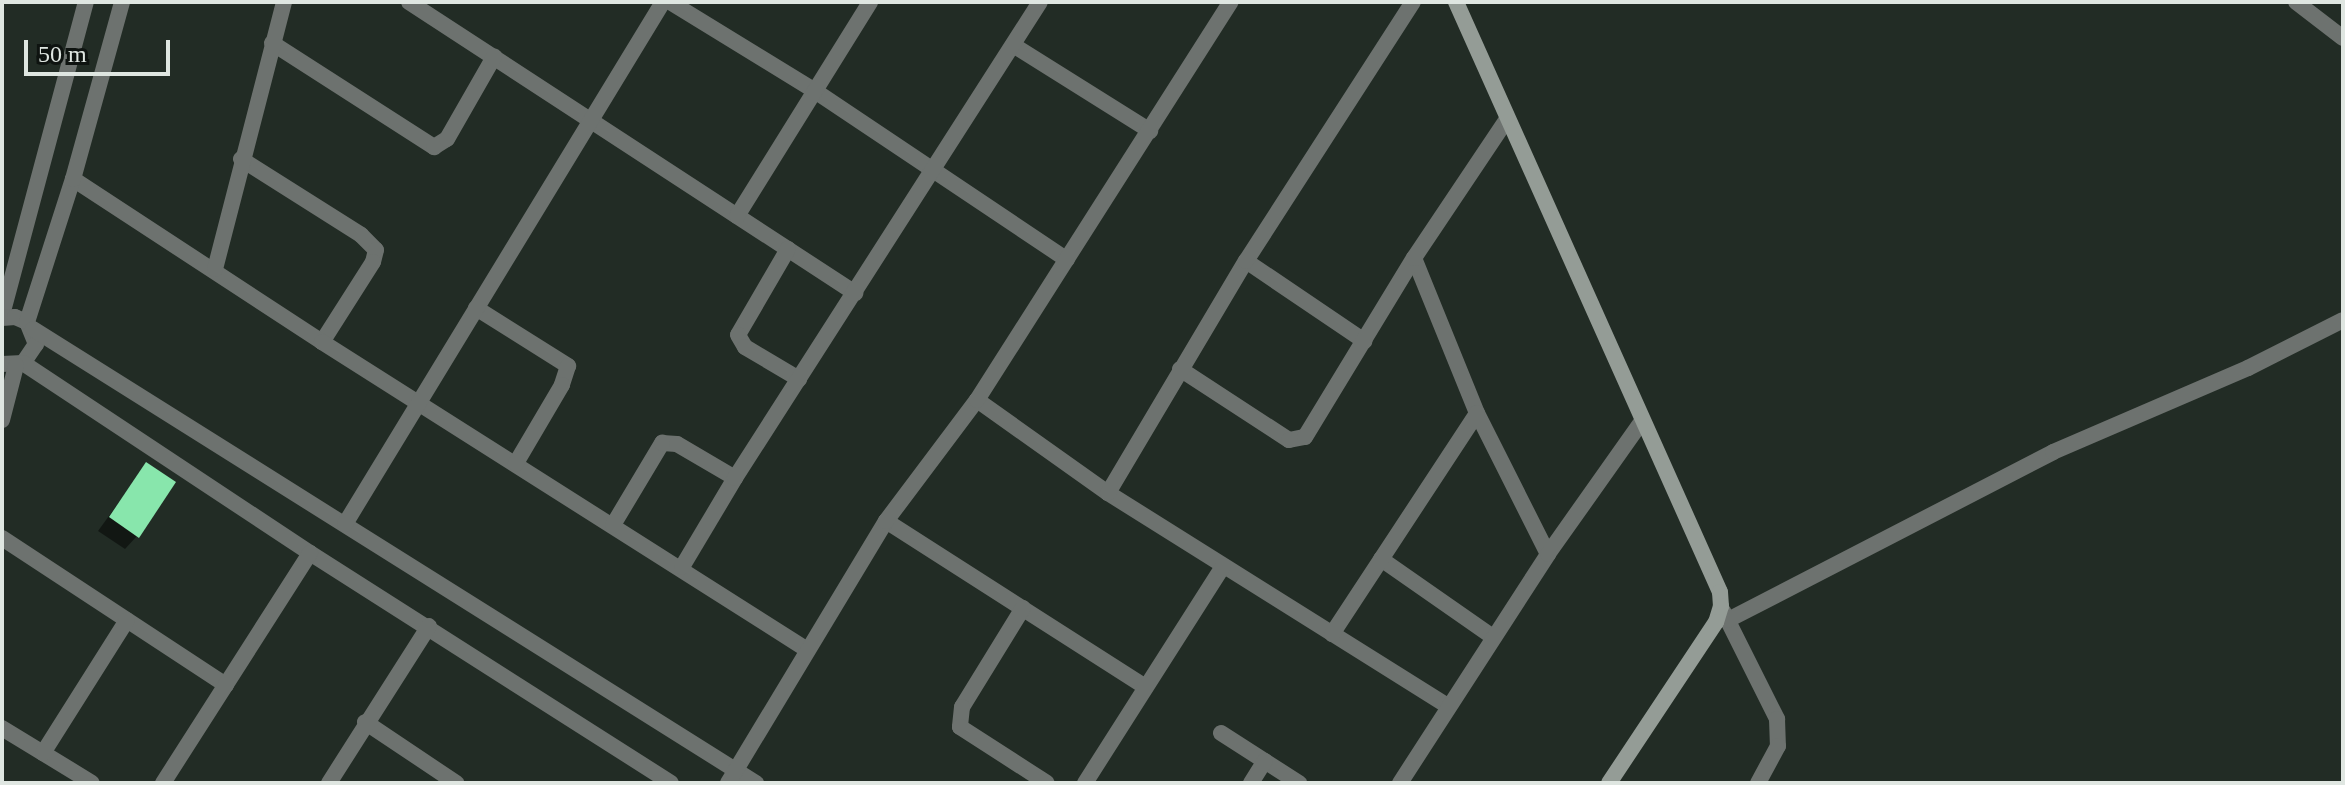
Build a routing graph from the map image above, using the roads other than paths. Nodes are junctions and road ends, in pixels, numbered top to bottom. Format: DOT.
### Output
graph roads {
  1 [pos="86,2"];
  2 [pos="122,2"];
  3 [pos="284,2"];
  4 [pos="409,2"];
  5 [pos="663,2"];
  6 [pos="670,2"];
  7 [pos="870,2"];
  8 [pos="1040,2"];
  9 [pos="1231,2"];
  10 [pos="1413,2"];
  11 [pos="1456,2"];
  12 [pos="2296,2"];
  13 [pos="2343,38"];
  14 [pos="272,43"];
  15 [pos="1013,45"];
  16 [pos="494,57"];
  17 [pos="815,91"];
  18 [pos="593,119"];
  19 [pos="1507,119"];
  20 [pos="1150,131"];
  21 [pos="241,159"];
  22 [pos="931,169"];
  23 [pos="73,179"];
  24 [pos="737,216"];
  25 [pos="788,249"];
  26 [pos="1414,258"];
  27 [pos="1067,260"];
  28 [pos="1246,261"];
  29 [pos="215,269"];
  30 [pos="855,293"];
  31 [pos="476,308"];
  32 [pos="2,317"];
  33 [pos="2343,320"];
  34 [pos="30,326"];
  35 [pos="1364,341"];
  36 [pos="322,342"];
  37 [pos="14,365"];
  38 [pos="1180,369"];
  39 [pos="799,379"];
  40 [pos="977,400"];
  41 [pos="418,402"];
  42 [pos="1477,413"];
  43 [pos="2,420"];
  44 [pos="1642,421"];
  45 [pos="516,463"];
  46 [pos="735,478"];
  47 [pos="1108,493"];
  48 [pos="886,521"];
  49 [pos="345,524"];
  50 [pos="613,525"];
  51 [pos="2,538"];
  52 [pos="310,553"];
  53 [pos="1548,554"];
  54 [pos="1381,559"];
  55 [pos="1223,566"];
  56 [pos="682,567"];
  57 [pos="1023,608"];
  58 [pos="1724,613"];
  59 [pos="127,620"];
  60 [pos="429,626"];
  61 [pos="1332,634"];
  62 [pos="1493,637"];
  63 [pos="806,649"];
  64 [pos="226,685"];
  65 [pos="1146,687"];
  66 [pos="1447,706"];
  67 [pos="365,722"];
  68 [pos="2,728"];
  69 [pos="1221,733"];
  70 [pos="43,753"];
  71 [pos="1265,761"];
  72 [pos="732,776"];
  73 [pos="92,783"];
  74 [pos="163,783"];
  75 [pos="329,783"];
  76 [pos="456,783"];
  77 [pos="671,783"];
  78 [pos="756,783"];
  79 [pos="1047,783"];
  80 [pos="1085,783"];
  81 [pos="1251,783"];
  82 [pos="1299,783"];
  83 [pos="1400,783"];
  84 [pos="1609,783"];
  85 [pos="1758,783"];
  1 -- 32 [label="street"];
  2 -- 23 [label="street"];
  3 -- 14 [label="street"];
  4 -- 16 [label="street"];
  5 -- 18 [label="street"];
  6 -- 17 [label="street"];
  7 -- 17 [label="street"];
  8 -- 15 [label="street"];
  9 -- 20 [label="street"];
  10 -- 28 [label="street"];
  11 -- 19 [label="street"];
  12 -- 13 [label="street"];
  14 -- 16 [label="street"];
  14 -- 21 [label="street"];
  15 -- 20 [label="street"];
  15 -- 22 [label="street"];
  16 -- 18 [label="street"];
  17 -- 22 [label="street"];
  17 -- 24 [label="street"];
  18 -- 24 [label="street"];
  18 -- 31 [label="street"];
  19 -- 26 [label="street"];
  19 -- 44 [label="street"];
  20 -- 27 [label="street"];
  21 -- 29 [label="street"];
  21 -- 36 [label="street"];
  22 -- 27 [label="street"];
  22 -- 30 [label="street"];
  23 -- 29 [label="street"];
  23 -- 34 [label="street"];
  24 -- 25 [label="street"];
  25 -- 30 [label="street"];
  25 -- 39 [label="street"];
  26 -- 35 [label="street"];
  26 -- 42 [label="street"];
  27 -- 40 [label="street"];
  28 -- 35 [label="street"];
  28 -- 38 [label="street"];
  29 -- 36 [label="street"];
  30 -- 39 [label="street"];
  31 -- 41 [label="street"];
  31 -- 45 [label="street"];
  32 -- 34 [label="street"];
  33 -- 58 [label="street"];
  34 -- 37 [label="street"];
  34 -- 49 [label="street"];
  35 -- 38 [label="street"];
  36 -- 41 [label="street"];
  37 -- 43 [label="street"];
  37 -- 52 [label="street"];
  38 -- 47 [label="street"];
  39 -- 46 [label="street"];
  40 -- 47 [label="street"];
  40 -- 48 [label="street"];
  41 -- 45 [label="street"];
  41 -- 49 [label="street"];
  42 -- 53 [label="street"];
  42 -- 54 [label="street"];
  44 -- 53 [label="street"];
  44 -- 58 [label="street"];
  45 -- 50 [label="street"];
  46 -- 50 [label="street"];
  46 -- 56 [label="street"];
  47 -- 55 [label="street"];
  48 -- 57 [label="street"];
  48 -- 63 [label="street"];
  49 -- 72 [label="street"];
  50 -- 56 [label="street"];
  51 -- 59 [label="street"];
  52 -- 60 [label="street"];
  52 -- 64 [label="street"];
  53 -- 62 [label="street"];
  54 -- 61 [label="street"];
  54 -- 62 [label="street"];
  55 -- 61 [label="street"];
  55 -- 65 [label="street"];
  56 -- 63 [label="street"];
  57 -- 65 [label="street"];
  57 -- 79 [label="street"];
  58 -- 84 [label="street"];
  58 -- 85 [label="street"];
  59 -- 64 [label="street"];
  59 -- 70 [label="street"];
  60 -- 67 [label="street"];
  60 -- 77 [label="street"];
  61 -- 66 [label="street"];
  62 -- 66 [label="street"];
  63 -- 72 [label="street"];
  64 -- 74 [label="street"];
  65 -- 80 [label="street"];
  66 -- 83 [label="street"];
  67 -- 75 [label="street"];
  67 -- 76 [label="street"];
  68 -- 70 [label="street"];
  69 -- 71 [label="street"];
  70 -- 73 [label="street"];
  71 -- 81 [label="street"];
  71 -- 82 [label="street"];
  72 -- 78 [label="street"];
}
